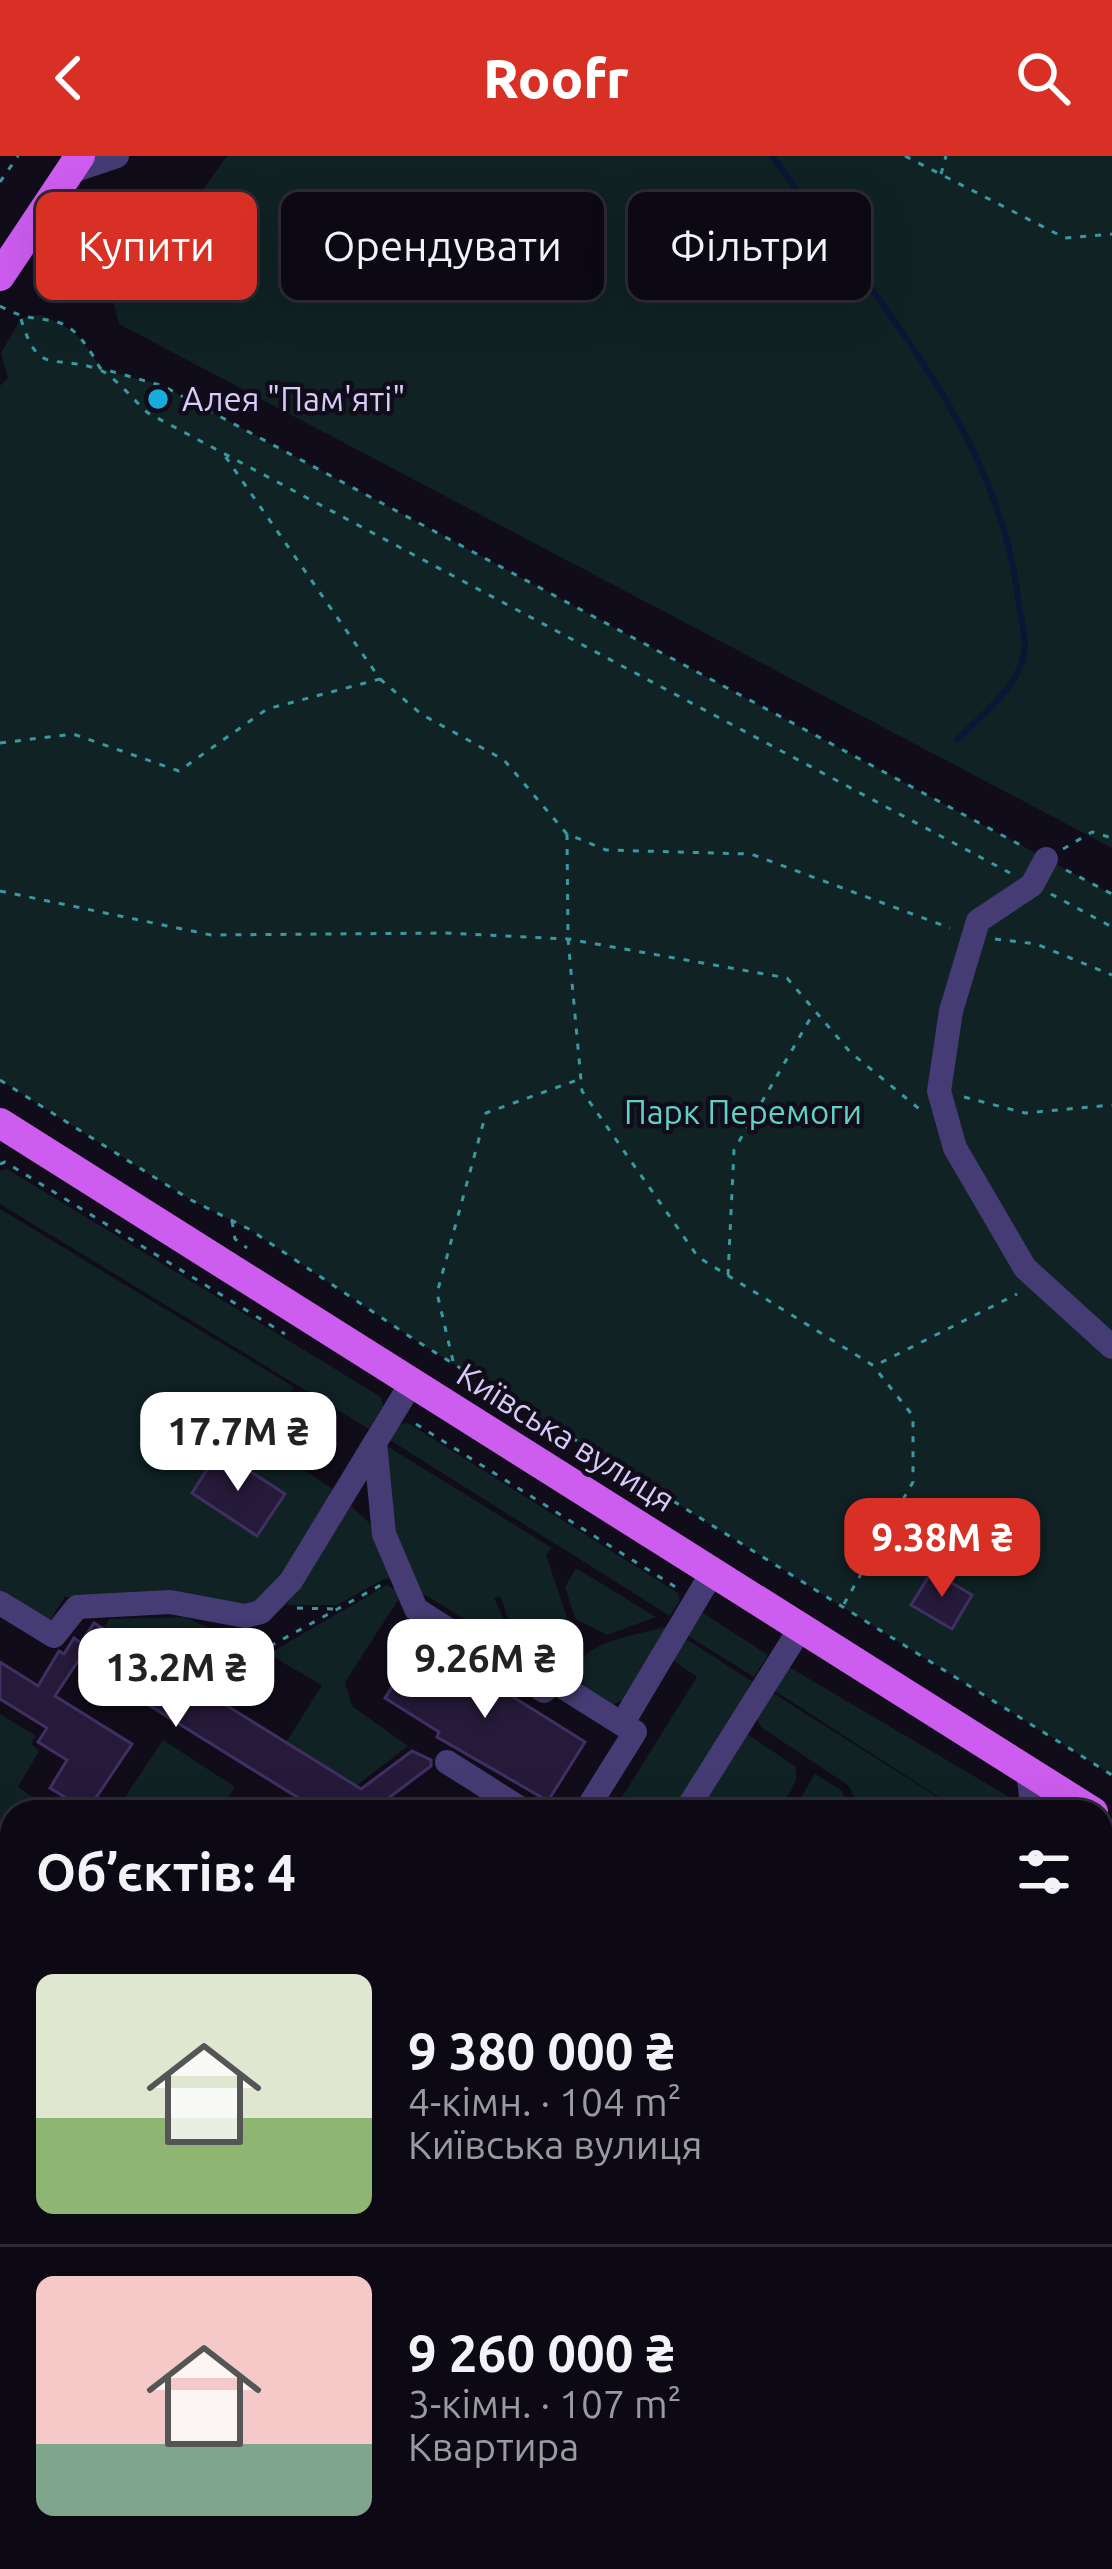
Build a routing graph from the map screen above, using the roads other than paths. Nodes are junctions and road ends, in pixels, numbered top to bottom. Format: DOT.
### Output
graph roads {
  1 [pos="117,156"];
  2 [pos="75,164"];
  3 [pos="0,276"];
  4 [pos="1046,859"];
  5 [pos="3,1132"];
  6 [pos="1112,1347"];
  7 [pos="404,1394"];
  8 [pos="366,1451"];
  9 [pos="704,1587"];
  10 [pos="0,1603"];
  11 [pos="800,1629"];
  12 [pos="622,1724"];
  13 [pos="447,1762"];
  14 [pos="1028,1771"];
  15 [pos="507,1800"];
  16 [pos="592,1800"];
  17 [pos="693,1800"];
  18 [pos="1032,1800"];
  19 [pos="1074,1800"];
  1 -- 2 [label="street"];
  2 -- 3 [label="main road"];
  4 -- 6 [label="street"];
  5 -- 7 [label="main road, Київська вулиця"];
  7 -- 8 [label="street"];
  7 -- 9 [label="main road, Київська вулиця"];
  8 -- 10 [label="street"];
  8 -- 12 [label="street"];
  9 -- 11 [label="main road, Київська вулиця"];
  9 -- 12 [label="street"];
  11 -- 14 [label="main road, Київська вулиця"];
  11 -- 17 [label="street"];
  12 -- 16 [label="street"];
  13 -- 15 [label="street"];
  14 -- 18 [label="street"];
  14 -- 19 [label="main road, Київська вулиця"];
}
